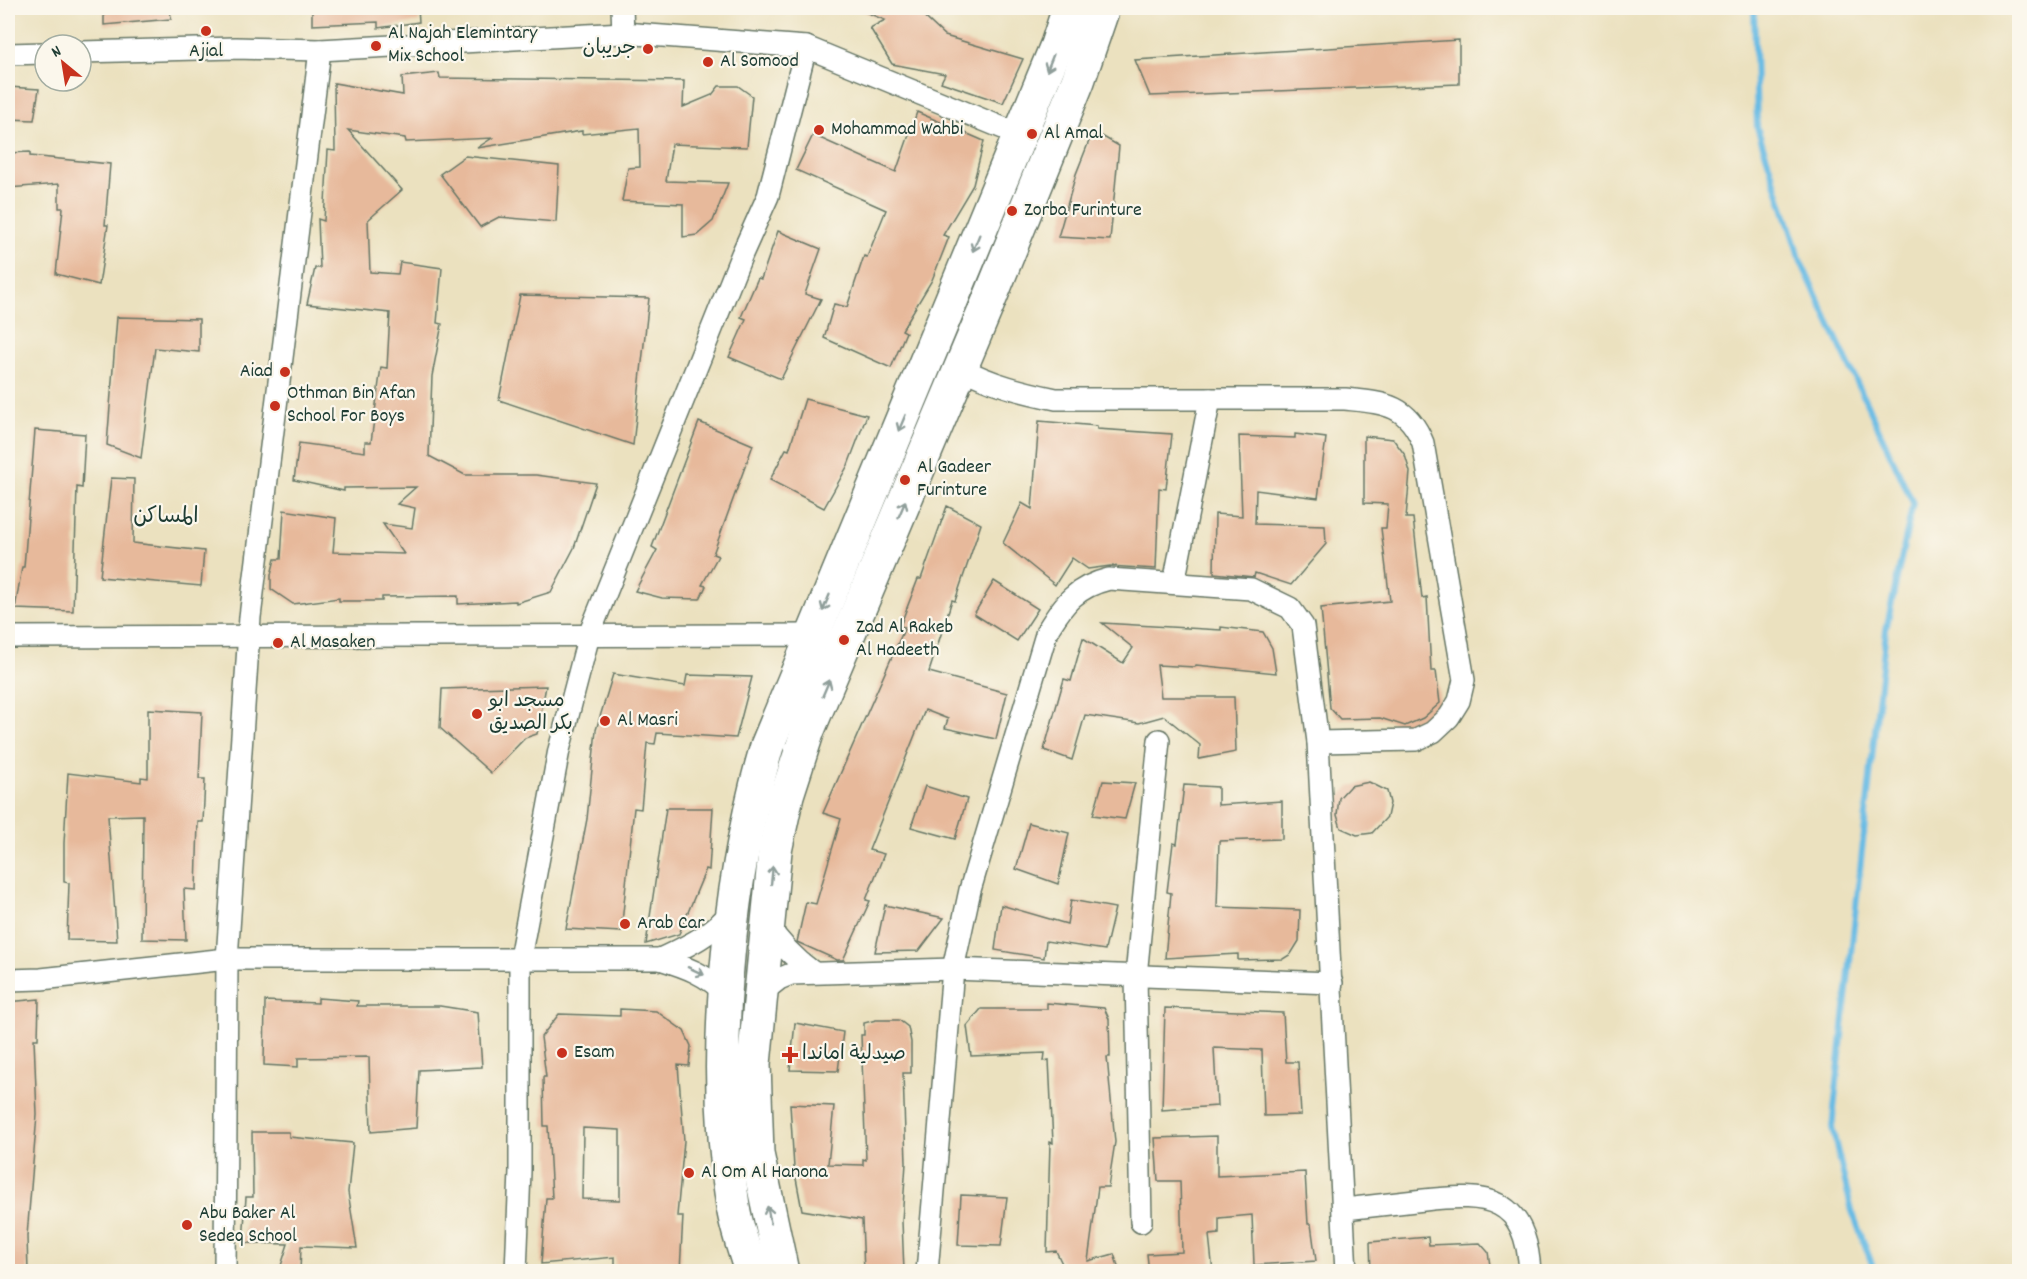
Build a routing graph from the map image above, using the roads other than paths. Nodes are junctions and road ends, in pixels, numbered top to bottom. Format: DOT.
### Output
graph roads {
  1 [pos="622,8"];
  2 [pos="1069,8"];
  3 [pos="1104,8"];
  4 [pos="622,33"];
  5 [pos="806,47"];
  6 [pos="320,50"];
  7 [pos="93,52"];
  8 [pos="33,53"];
  9 [pos="8,54"];
  10 [pos="1020,135"];
  11 [pos="961,368"];
  12 [pos="1210,399"];
  13 [pos="1174,583"];
  14 [pos="589,635"];
  15 [pos="813,635"];
  16 [pos="250,636"];
  17 [pos="8,637"];
  18 [pos="844,644"];
  19 [pos="1159,740"];
  20 [pos="1318,742"];
  21 [pos="735,908"];
  22 [pos="767,924"];
  23 [pos="520,958"];
  24 [pos="227,959"];
  25 [pos="660,959"];
  26 [pos="953,969"];
  27 [pos="813,972"];
  28 [pos="1136,976"];
  29 [pos="8,980"];
  30 [pos="1332,983"];
  31 [pos="726,994"];
  32 [pos="760,994"];
  33 [pos="1345,1209"];
  34 [pos="1141,1222"];
  35 [pos="225,1272"];
  36 [pos="516,1272"];
  37 [pos="751,1272"];
  38 [pos="782,1272"];
  39 [pos="927,1272"];
  40 [pos="1346,1272"];
  41 [pos="1530,1272"];
  1 -- 4 [label="street"];
  2 -- 10 [label="main road, one-way"];
  3 -- 11 [label="main road"];
  4 -- 5 [label="street"];
  4 -- 6 [label="street"];
  5 -- 10 [label="street"];
  5 -- 14 [label="street"];
  6 -- 7 [label="street"];
  6 -- 16 [label="street"];
  8 -- 9 [label="street"];
  10 -- 15 [label="main road, one-way"];
  11 -- 12 [label="street"];
  18 -- 11 [label="main road, one-way"];
  12 -- 13 [label="street"];
  12 -- 20 [label="street"];
  13 -- 20 [label="street"];
  13 -- 26 [label="street"];
  14 -- 15 [label="street"];
  14 -- 16 [label="street"];
  14 -- 23 [label="street"];
  15 -- 18 [label="street"];
  15 -- 21 [label="main road"];
  16 -- 17 [label="street"];
  16 -- 24 [label="street"];
  22 -- 18 [label="main road, one-way"];
  19 -- 28 [label="street"];
  20 -- 30 [label="street"];
  21 -- 25 [label="street"];
  21 -- 31 [label="main road"];
  22 -- 27 [label="street"];
  22 -- 32 [label="main road"];
  23 -- 24 [label="street"];
  23 -- 25 [label="street"];
  23 -- 36 [label="street"];
  24 -- 29 [label="street"];
  24 -- 35 [label="street"];
  25 -- 31 [label="street, one-way"];
  26 -- 27 [label="street"];
  26 -- 28 [label="street"];
  26 -- 39 [label="street"];
  27 -- 32 [label="street"];
  28 -- 30 [label="street"];
  28 -- 34 [label="street"];
  30 -- 33 [label="street"];
  31 -- 37 [label="main road"];
  38 -- 32 [label="main road, one-way"];
  33 -- 40 [label="street"];
  33 -- 41 [label="street"];
}
